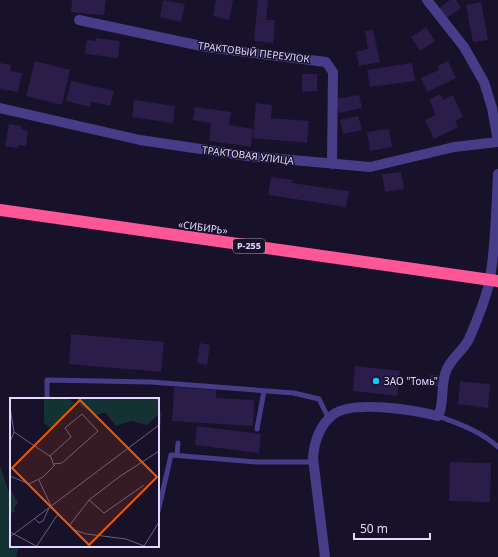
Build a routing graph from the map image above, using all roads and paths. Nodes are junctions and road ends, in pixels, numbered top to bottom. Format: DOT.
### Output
graph roads {
  1 [pos="427,0"];
  2 [pos="79,20"];
  3 [pos="0,108"];
  4 [pos="498,141"];
  5 [pos="332,164"];
  6 [pos="498,174"];
  7 [pos="0,210"];
  8 [pos="496,227"];
  9 [pos="494,280"];
  10 [pos="264,391"];
  11 [pos="47,398"];
  12 [pos="438,416"];
  13 [pos="329,419"];
  14 [pos="257,429"];
  15 [pos="178,443"];
  16 [pos="498,447"];
  17 [pos="177,455"];
  18 [pos="314,462"];
  19 [pos="159,508"];
  20 [pos="325,557"];
  1 -- 4 [label="street"];
  2 -- 5 [label="street, ТРАКТОВЫЙ ПЕРЕУЛОК"];
  3 -- 5 [label="street, ТРАКТОВАЯ УЛИЦА"];
  4 -- 5 [label="street, ТРАКТОВАЯ УЛИЦА"];
  6 -- 8 [label="street"];
  7 -- 9 [label="highway, «СИБИРЬ» / Р-255"];
  8 -- 9 [label="street"];
  9 -- 12 [label="street"];
  10 -- 11 [label="lane"];
  10 -- 13 [label="lane"];
  10 -- 14 [label="lane"];
  12 -- 13 [label="street"];
  12 -- 16 [label="lane"];
  13 -- 18 [label="street"];
  15 -- 17 [label="lane"];
  17 -- 18 [label="lane"];
  17 -- 19 [label="lane"];
  18 -- 20 [label="street"];
}
